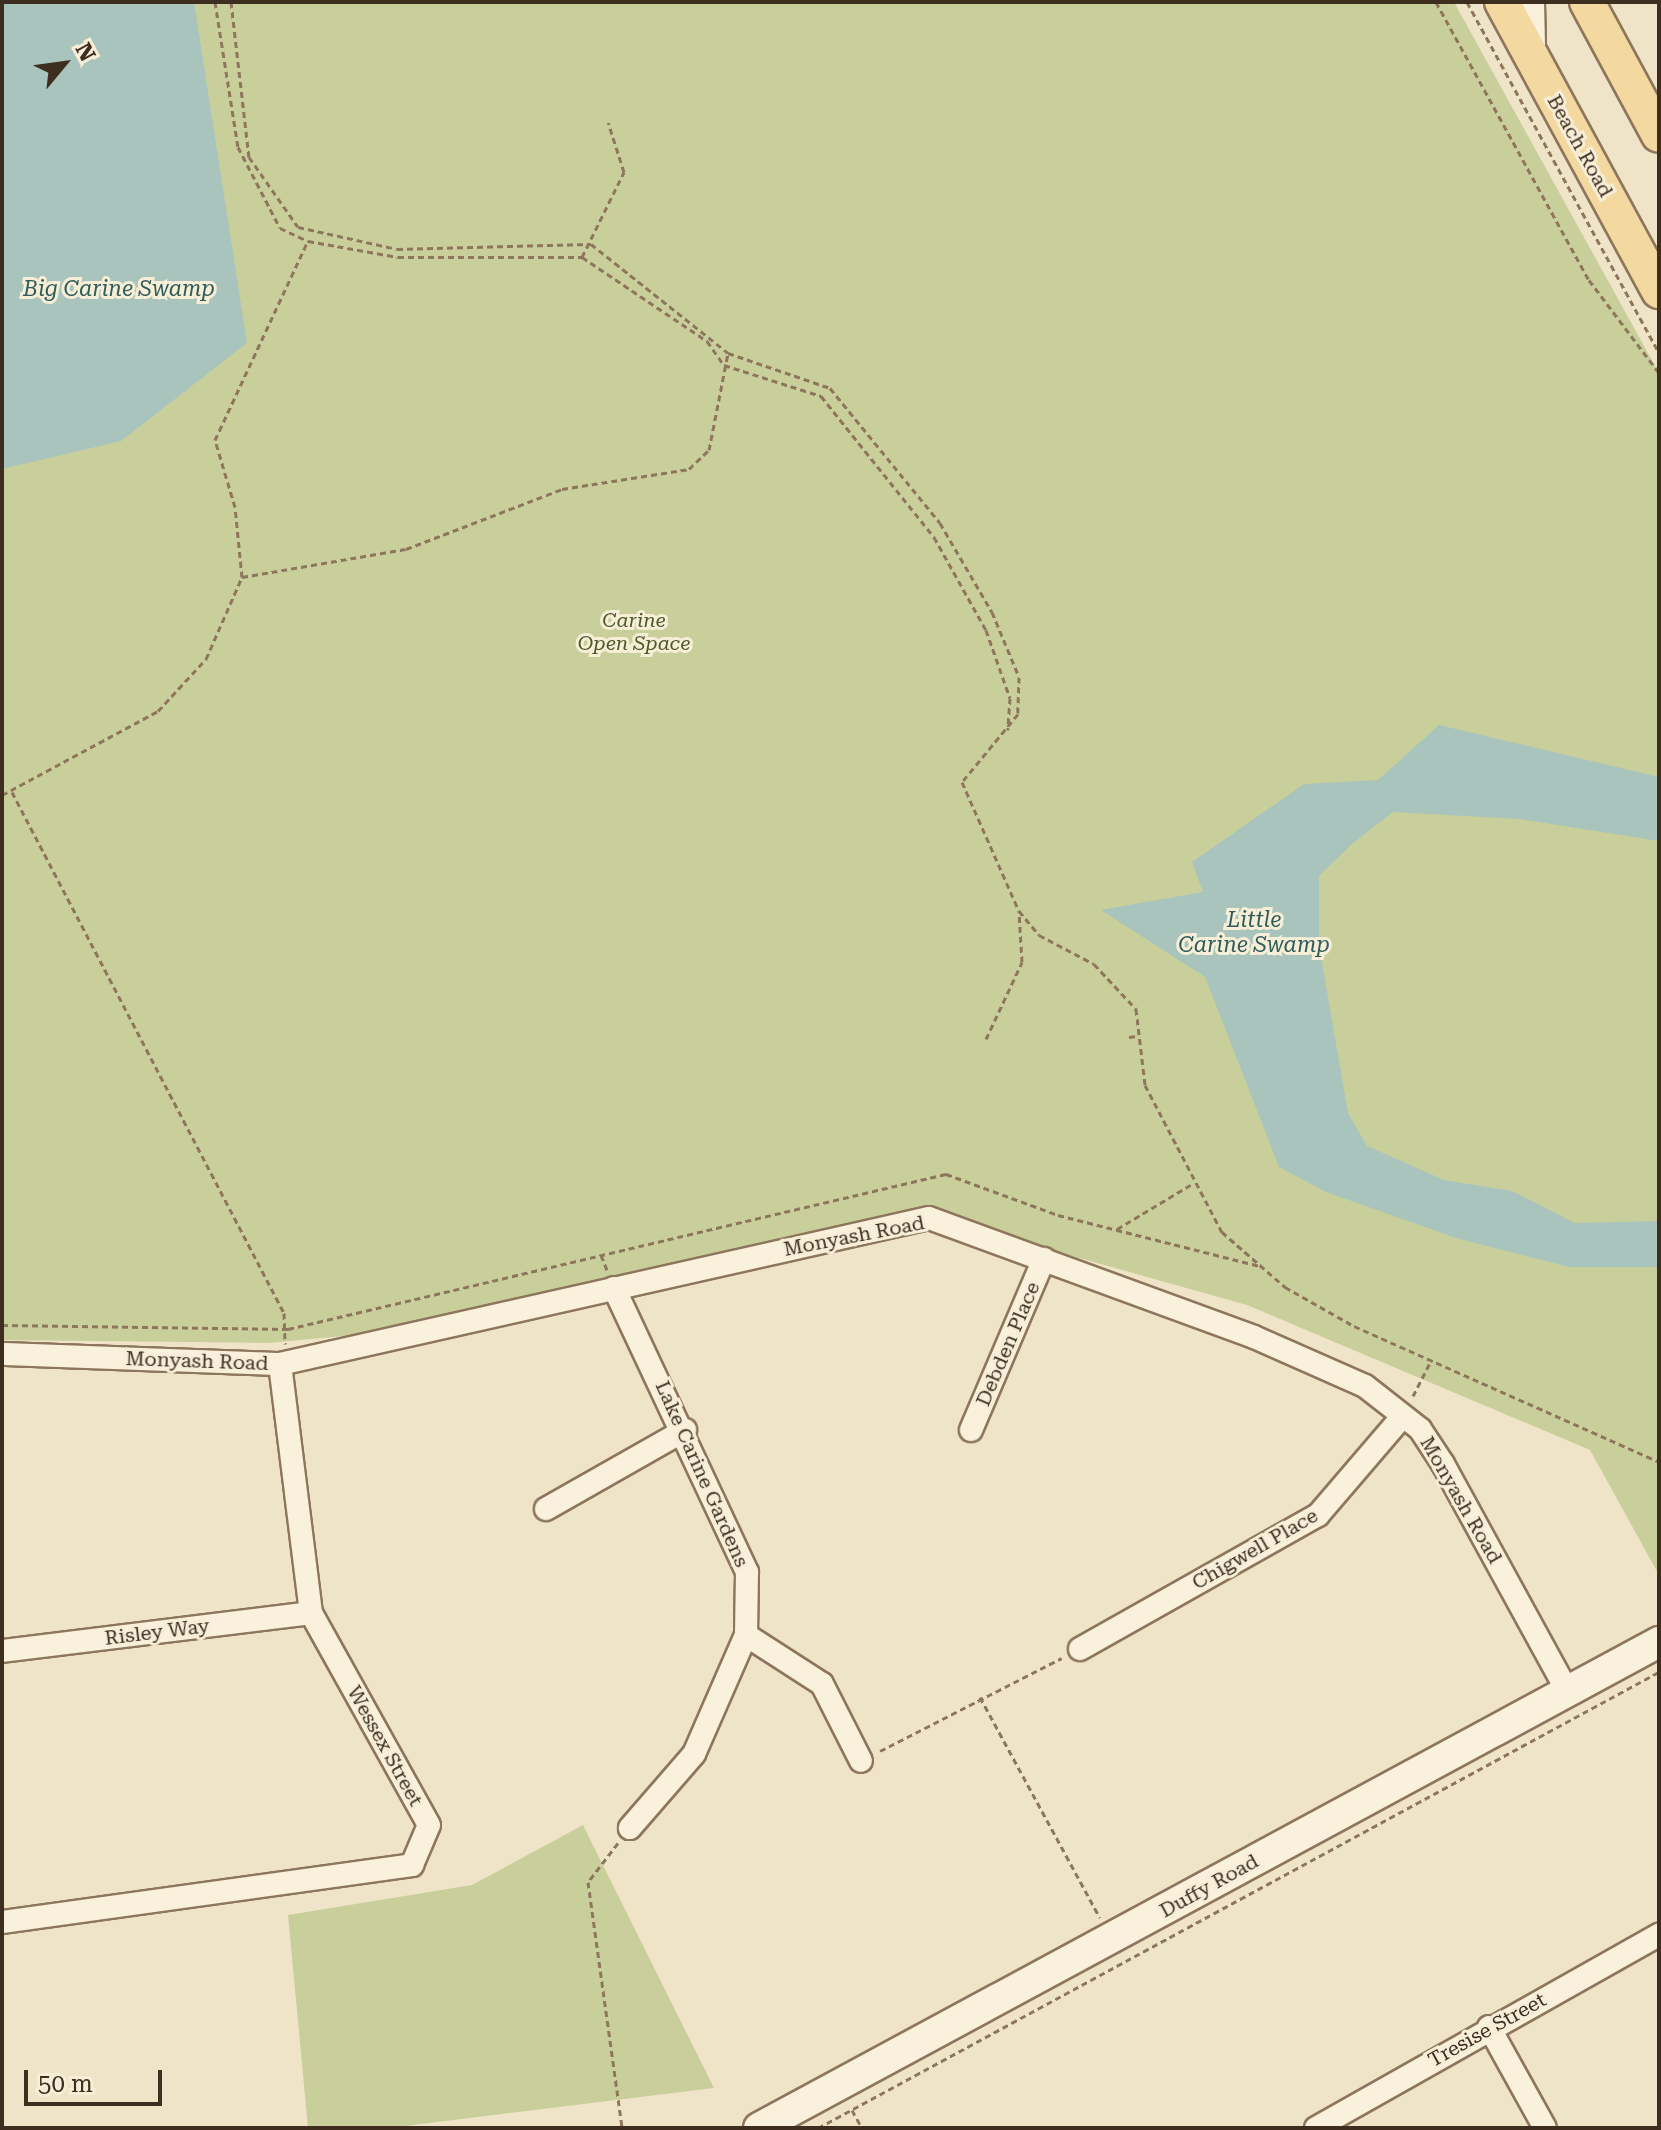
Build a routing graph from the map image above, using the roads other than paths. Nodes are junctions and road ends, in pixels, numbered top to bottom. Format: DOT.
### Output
graph roads {
  1 [pos="1502,2"];
  2 [pos="1533,2"];
  3 [pos="1587,2"];
  4 [pos="1540,72"];
  5 [pos="1659,135"];
  6 [pos="1659,291"];
  7 [pos="1044,1259"];
  8 [pos="614,1288"];
  9 [pos="2,1354"];
  10 [pos="280,1364"];
  11 [pos="1403,1416"];
  12 [pos="685,1430"];
  13 [pos="971,1430"];
  14 [pos="546,1509"];
  15 [pos="311,1613"];
  16 [pos="746,1635"];
  17 [pos="1659,1642"];
  18 [pos="1080,1649"];
  19 [pos="2,1651"];
  20 [pos="1568,1692"];
  21 [pos="861,1761"];
  22 [pos="630,1828"];
  23 [pos="2,1922"];
  24 [pos="1659,1935"];
  25 [pos="1489,2027"];
  26 [pos="759,2128"];
  27 [pos="1316,2128"];
  28 [pos="1545,2128"];
  1 -- 4 [label="main road, Beach Road"];
  2 -- 4 [label="street"];
  3 -- 5 [label="main road"];
  4 -- 6 [label="main road, Beach Road"];
  7 -- 8 [label="street, Monyash Road"];
  7 -- 11 [label="street, Monyash Road"];
  7 -- 13 [label="street, Debden Place"];
  8 -- 10 [label="street, Monyash Road"];
  8 -- 12 [label="street, Lake Carine Gardens"];
  9 -- 10 [label="street, Monyash Road"];
  10 -- 15 [label="street, Wessex Street"];
  11 -- 18 [label="street, Chigwell Place"];
  11 -- 20 [label="street, Monyash Road"];
  12 -- 14 [label="street"];
  12 -- 16 [label="street, Lake Carine Gardens"];
  15 -- 19 [label="street, Risley Way"];
  15 -- 23 [label="street, Wessex Street"];
  16 -- 21 [label="street"];
  16 -- 22 [label="street, Lake Carine Gardens"];
  17 -- 20 [label="main road, Duffy Road"];
  20 -- 26 [label="main road, Duffy Road"];
  24 -- 25 [label="street, Tresise Street"];
  25 -- 27 [label="street, Tresise Street"];
  25 -- 28 [label="street"];
}
